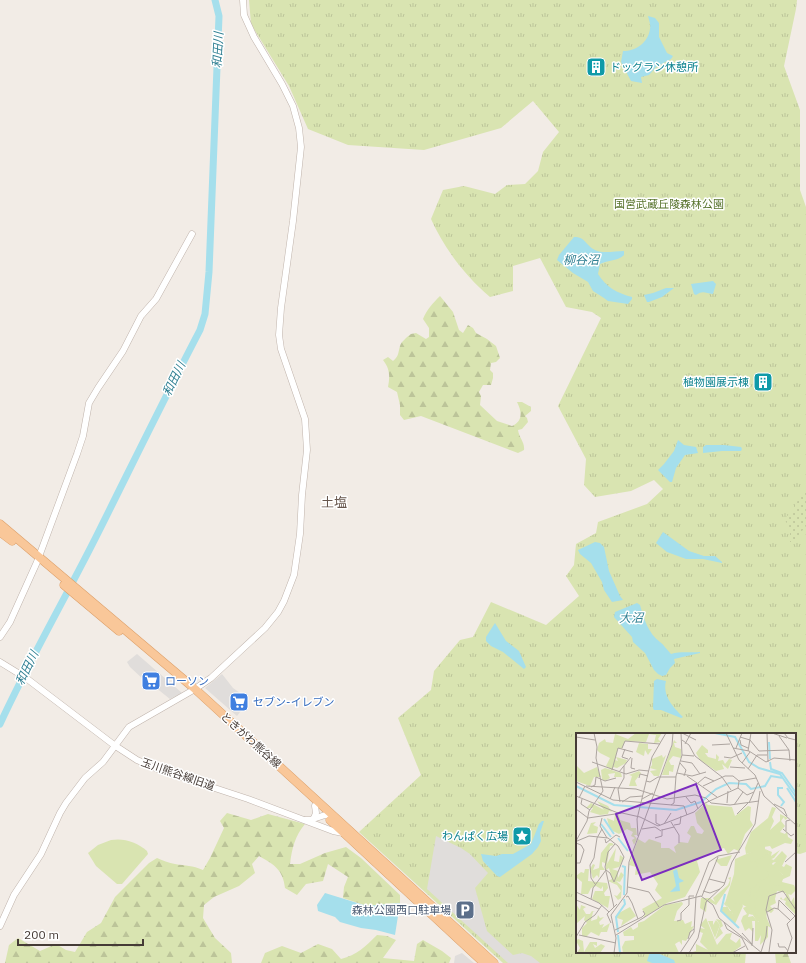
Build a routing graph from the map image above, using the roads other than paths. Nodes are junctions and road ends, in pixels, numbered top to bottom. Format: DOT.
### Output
graph roads {
  1 [pos="243,0"];
  2 [pos="192,234"];
  3 [pos="0,524"];
  4 [pos="0,532"];
  5 [pos="38,560"];
  6 [pos="0,636"];
  7 [pos="0,662"];
  8 [pos="192,690"];
  9 [pos="114,746"];
  10 [pos="315,806"];
  11 [pos="325,815"];
  12 [pos="334,816"];
  13 [pos="314,818"];
  14 [pos="303,820"];
  15 [pos="344,833"];
  16 [pos="0,926"];
  17 [pos="484,963"];
  18 [pos="494,963"];
  1 -- 8 [label="street"];
  2 -- 5 [label="street"];
  3 -- 5 [label="main road, ときがわ熊谷線"];
  4 -- 5 [label="main road, ときがわ熊谷線"];
  5 -- 6 [label="street"];
  5 -- 8 [label="main road, ときがわ熊谷線"];
  7 -- 9 [label="street, 玉川熊谷線旧道"];
  8 -- 9 [label="street"];
  8 -- 10 [label="main road, ときがわ熊谷線"];
  8 -- 12 [label="main road, ときがわ熊谷線"];
  9 -- 14 [label="street, 玉川熊谷線旧道"];
  9 -- 16 [label="street"];
  10 -- 11 [label="main road, ときがわ熊谷線"];
  10 -- 13 [label="street"];
  11 -- 12 [label="street"];
  11 -- 13 [label="street"];
  11 -- 15 [label="main road, ときがわ熊谷線"];
  12 -- 18 [label="main road, ときがわ熊谷線"];
  13 -- 14 [label="street"];
  14 -- 15 [label="street, 玉川熊谷線旧道"];
  15 -- 17 [label="main road, ときがわ熊谷線"];
}
